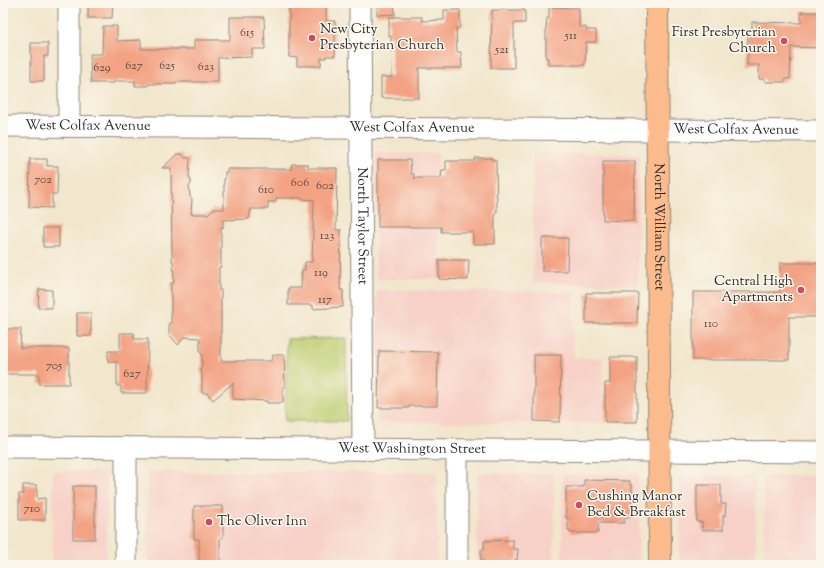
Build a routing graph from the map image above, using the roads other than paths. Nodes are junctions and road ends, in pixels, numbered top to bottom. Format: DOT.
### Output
graph roads {
  1 [pos="70,3"];
  2 [pos="360,3"];
  3 [pos="657,3"];
  4 [pos="3,126"];
  5 [pos="69,126"];
  6 [pos="361,128"];
  7 [pos="658,130"];
  8 [pos="821,131"];
  9 [pos="3,447"];
  10 [pos="126,448"];
  11 [pos="363,449"];
  12 [pos="457,450"];
  13 [pos="659,451"];
  14 [pos="821,452"];
  15 [pos="126,565"];
  16 [pos="457,565"];
  17 [pos="660,565"];
  1 -- 5 [label="street"];
  2 -- 6 [label="street, North Taylor Street"];
  3 -- 7 [label="main road, North William Street"];
  4 -- 5 [label="street, West Colfax Avenue"];
  5 -- 6 [label="street, West Colfax Avenue"];
  6 -- 7 [label="street, West Colfax Avenue"];
  6 -- 11 [label="street, North Taylor Street"];
  7 -- 8 [label="street, West Colfax Avenue"];
  7 -- 13 [label="main road, North William Street"];
  9 -- 10 [label="street, West Washington Street"];
  10 -- 11 [label="street, West Washington Street"];
  10 -- 15 [label="street"];
  11 -- 12 [label="street, West Washington Street"];
  12 -- 13 [label="street, West Washington Street"];
  12 -- 16 [label="street"];
  13 -- 14 [label="street, West Washington Street"];
  13 -- 17 [label="main road, North William Street"];
}
